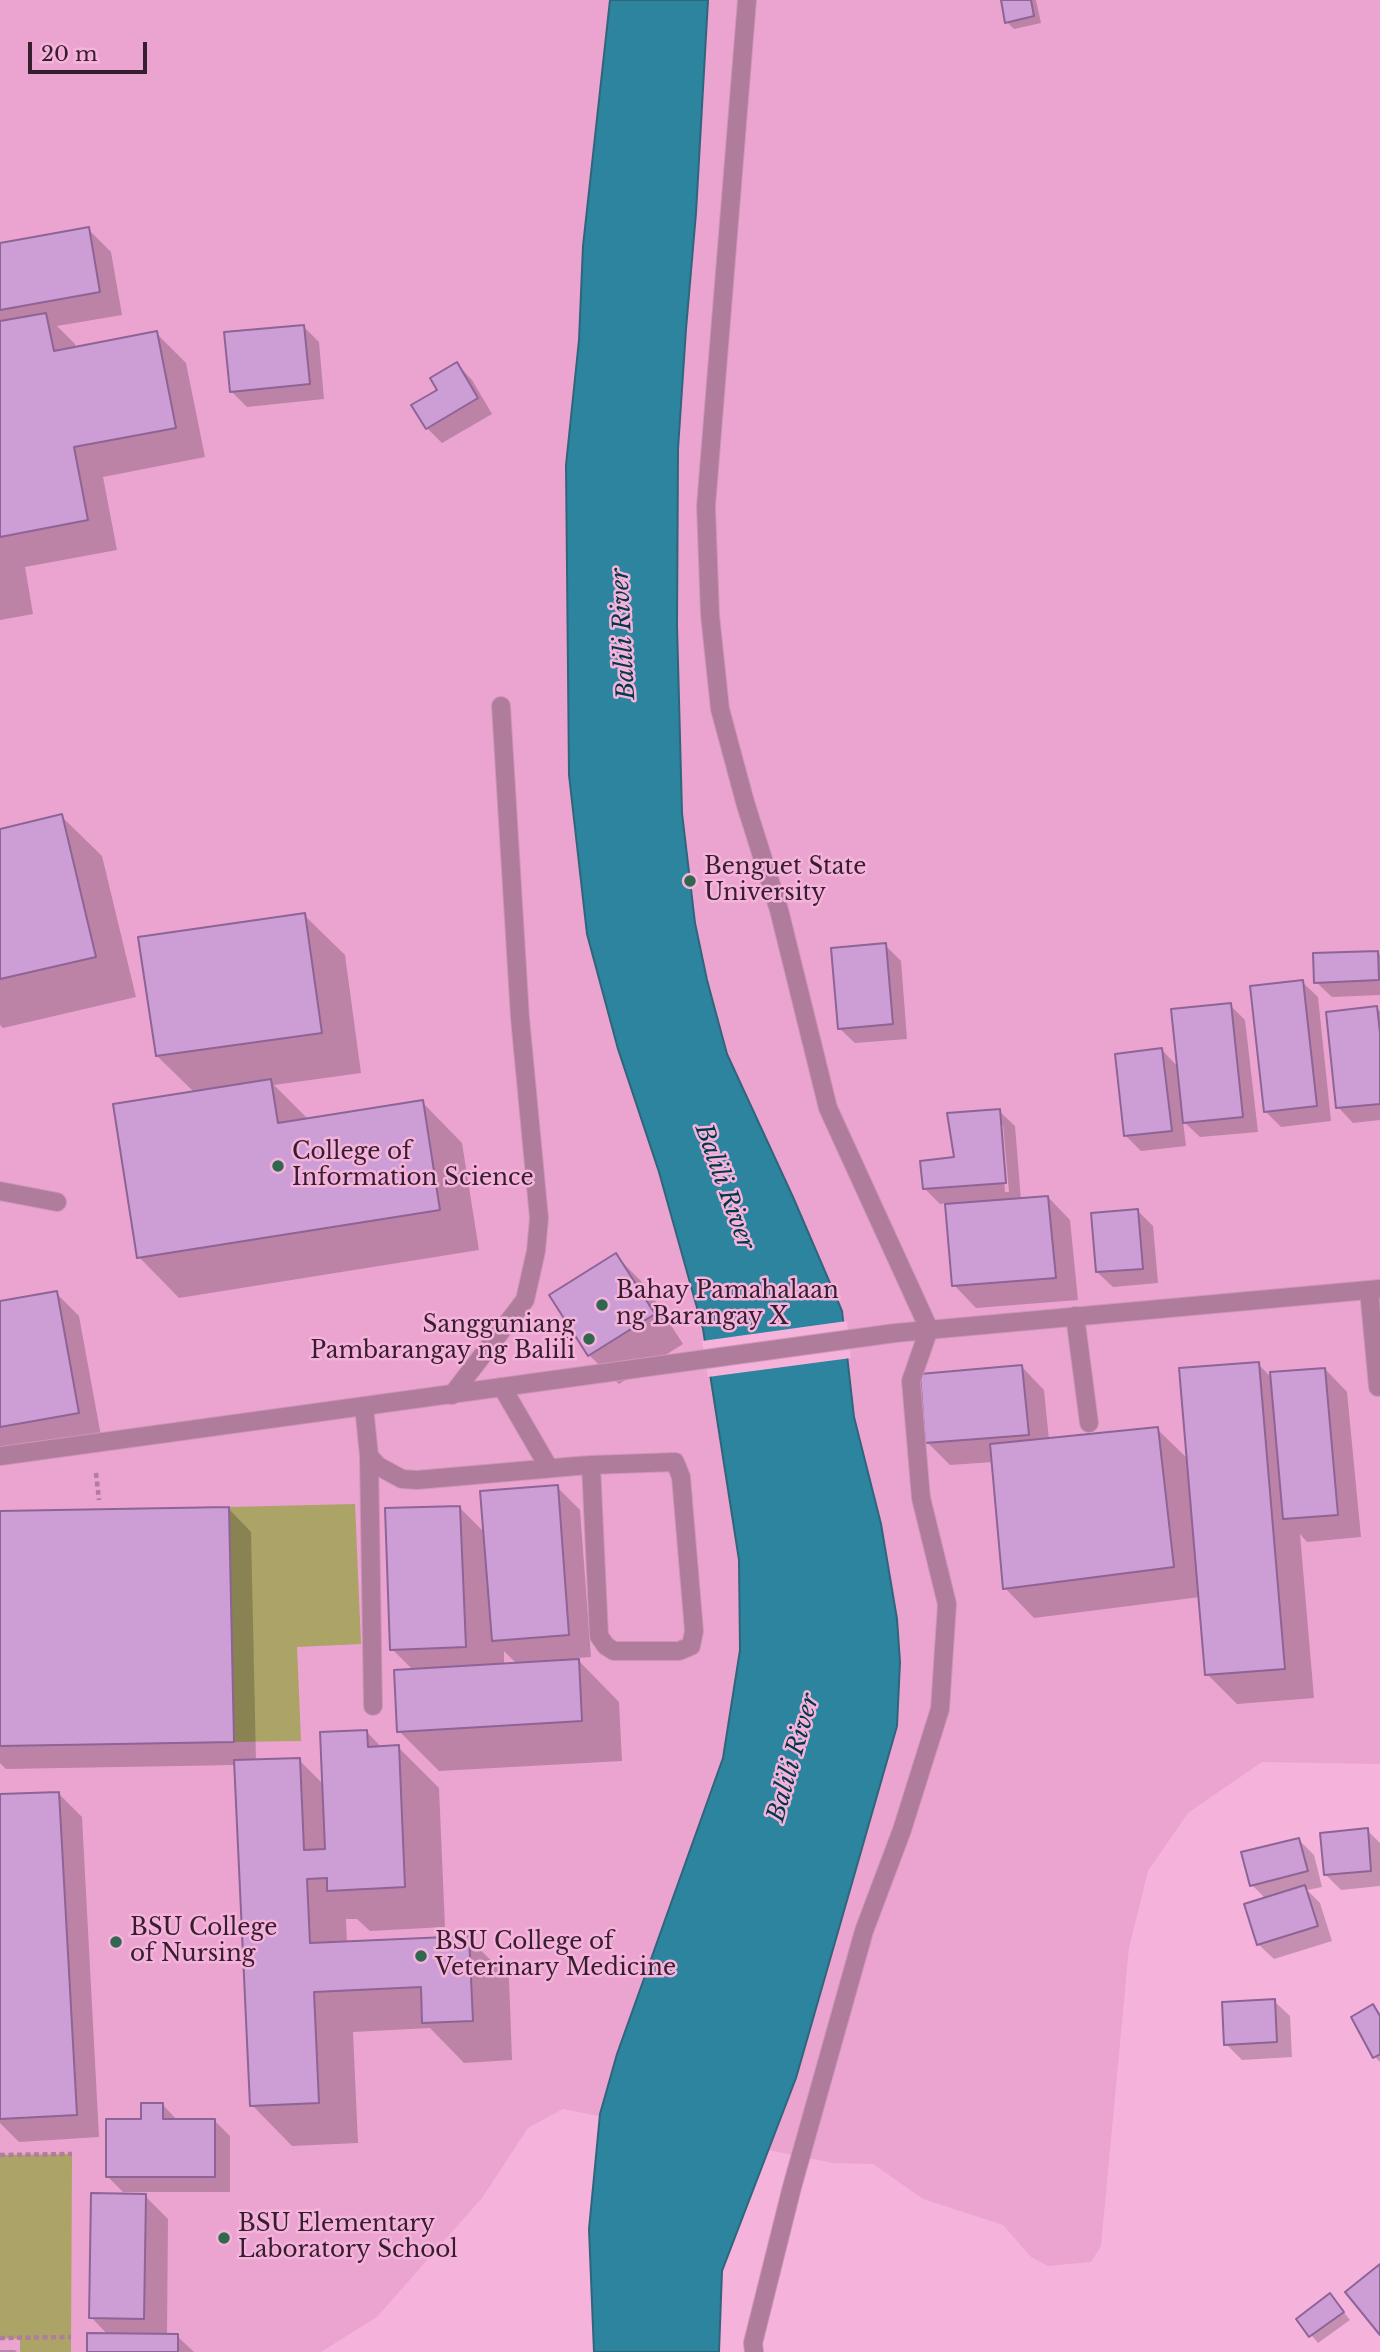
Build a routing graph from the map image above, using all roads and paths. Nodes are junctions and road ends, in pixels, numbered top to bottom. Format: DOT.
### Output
graph roads {
  1 [pos="747,0"];
  2 [pos="501,706"];
  3 [pos="0,1191"];
  4 [pos="57,1202"];
  5 [pos="1374,1289"];
  6 [pos="1075,1316"];
  7 [pos="929,1329"];
  8 [pos="502,1387"];
  9 [pos="1378,1387"];
  10 [pos="452,1395"];
  11 [pos="364,1406"];
  12 [pos="1089,1423"];
  13 [pos="0,1456"];
  14 [pos="369,1456"];
  15 [pos="591,1465"];
  16 [pos="95,1468"];
  17 [pos="549,1468"];
  18 [pos="99,1500"];
  19 [pos="373,1706"];
  20 [pos="72,2154"];
  21 [pos="0,2155"];
  22 [pos="71,2337"];
  23 [pos="0,2338"];
  24 [pos="754,2352"];
  1 -- 7 [label="street"];
  2 -- 10 [label="street"];
  3 -- 4 [label="street"];
  5 -- 6 [label="street"];
  5 -- 9 [label="street"];
  6 -- 7 [label="street"];
  6 -- 12 [label="street"];
  7 -- 8 [label="street"];
  7 -- 24 [label="street"];
  8 -- 10 [label="street"];
  8 -- 17 [label="street"];
  10 -- 11 [label="street"];
  11 -- 13 [label="street"];
  11 -- 14 [label="street"];
  14 -- 17 [label="street"];
  14 -- 19 [label="street"];
  15 -- 15 [label="street"];
  15 -- 17 [label="street"];
  16 -- 18 [label="path"];
  20 -- 21 [label="path"];
  22 -- 23 [label="path"];
}
